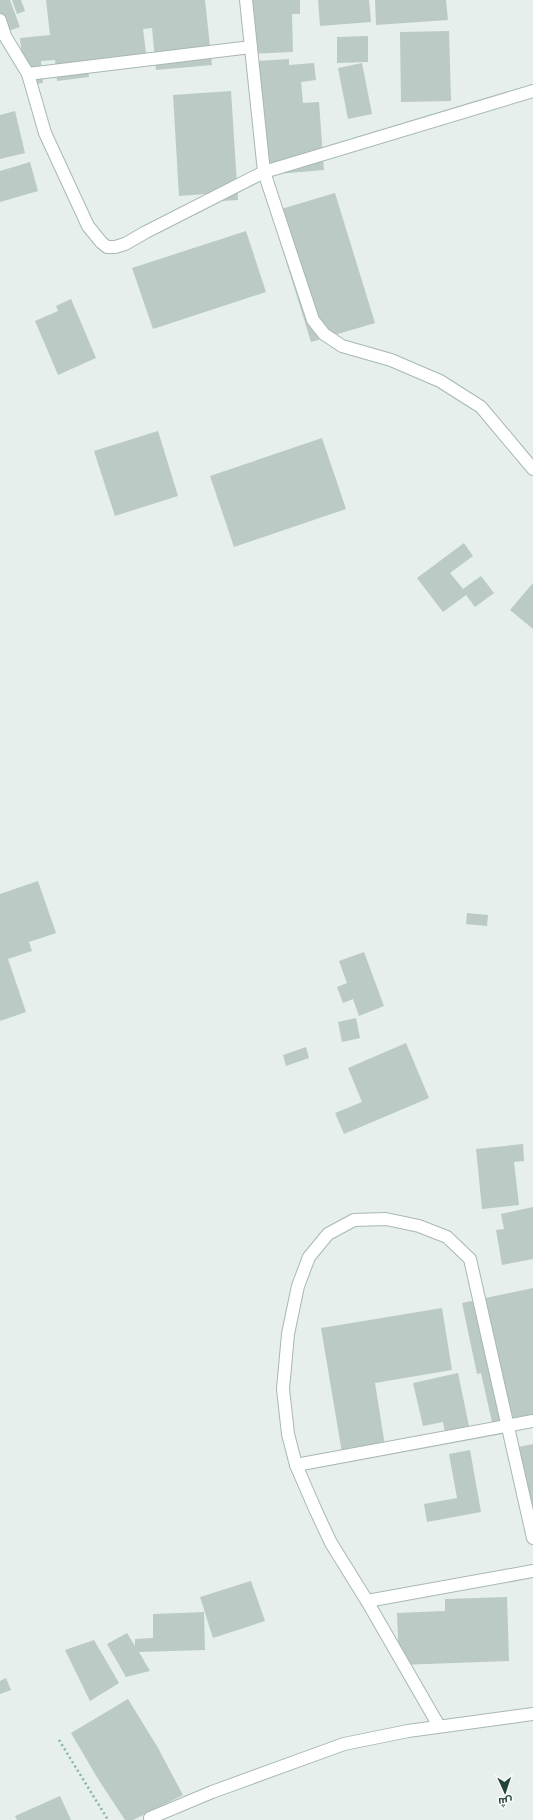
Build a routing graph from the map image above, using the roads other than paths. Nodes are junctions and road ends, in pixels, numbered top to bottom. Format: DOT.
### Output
graph roads {
  1 [pos="246,0"];
  2 [pos="0,20"];
  3 [pos="251,47"];
  4 [pos="28,74"];
  5 [pos="533,91"];
  6 [pos="264,172"];
  7 [pos="533,469"];
  8 [pos="533,1421"];
  9 [pos="508,1426"];
  10 [pos="296,1465"];
  11 [pos="533,1538"];
  12 [pos="533,1571"];
  13 [pos="367,1601"];
  14 [pos="533,1714"];
  15 [pos="439,1726"];
  16 [pos="150,1818"];
  1 -- 3 [label="street"];
  2 -- 4 [label="street"];
  3 -- 4 [label="street"];
  3 -- 6 [label="street"];
  4 -- 6 [label="street"];
  5 -- 6 [label="street"];
  6 -- 7 [label="street"];
  8 -- 9 [label="street"];
  9 -- 10 [label="street"];
  9 -- 10 [label="street"];
  9 -- 11 [label="street"];
  10 -- 13 [label="street"];
  12 -- 13 [label="street"];
  13 -- 15 [label="street"];
  14 -- 15 [label="street"];
  15 -- 16 [label="street"];
}
